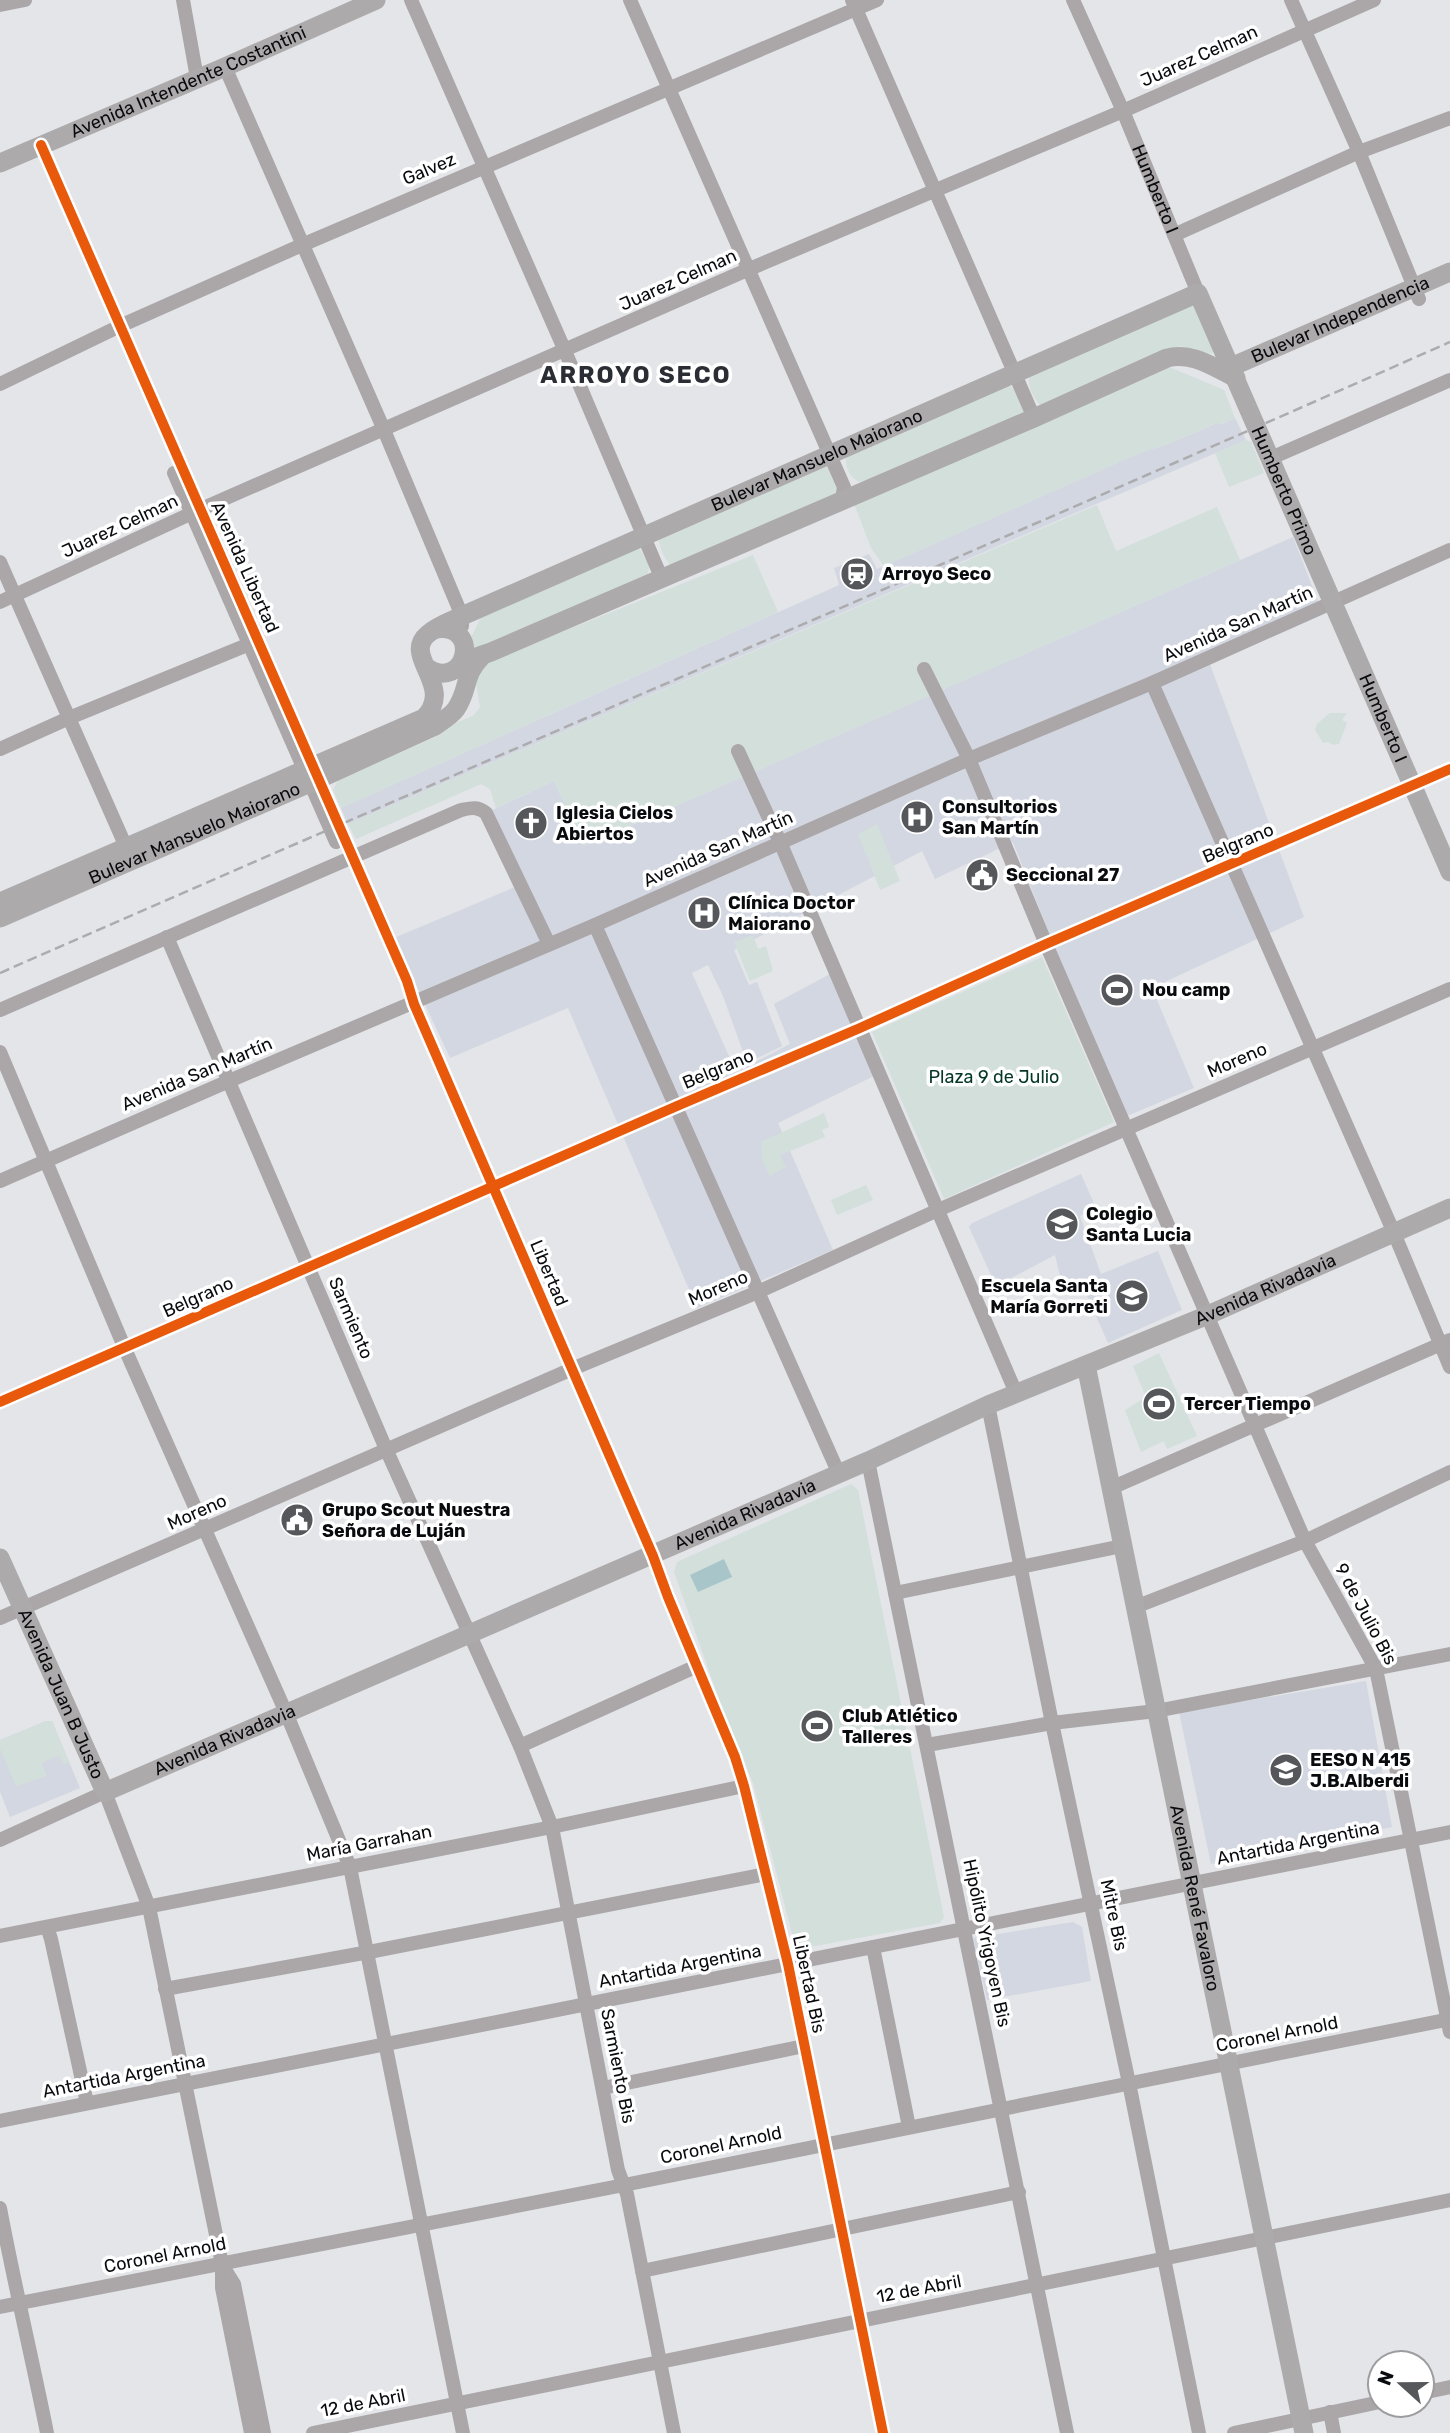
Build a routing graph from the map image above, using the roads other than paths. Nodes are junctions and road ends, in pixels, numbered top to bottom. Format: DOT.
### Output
graph roads {
  1 [pos="24,0"];
  2 [pos="183,0"];
  3 [pos="376,0"];
  4 [pos="411,0"];
  5 [pos="630,0"];
  6 [pos="877,0"];
  7 [pos="1073,0"];
  8 [pos="1292,0"];
  9 [pos="1374,0"];
  10 [pos="0,5"];
  11 [pos="854,5"];
  12 [pos="1305,30"];
  13 [pos="225,67"];
  14 [pos="197,78"];
  15 [pos="668,90"];
  16 [pos="1123,111"];
  17 [pos="1450,118"];
  18 [pos="37,147"];
  19 [pos="1359,152"];
  20 [pos="0,163"];
  21 [pos="483,167"];
  22 [pos="934,191"];
  23 [pos="1174,235"];
  24 [pos="302,245"];
  25 [pos="747,270"];
  26 [pos="1450,272"];
  27 [pos="1450,285"];
  28 [pos="1198,293"];
  29 [pos="1417,293"];
  30 [pos="116,327"];
  31 [pos="565,351"];
  32 [pos="1231,366"];
  33 [pos="1015,374"];
  34 [pos="1450,380"];
  35 [pos="0,384"];
  36 [pos="1034,418"];
  37 [pos="384,430"];
  38 [pos="829,454"];
  39 [pos="1271,458"];
  40 [pos="842,500"];
  41 [pos="196,511"];
  42 [pos="644,534"];
  43 [pos="1450,550"];
  44 [pos="0,562"];
  45 [pos="661,577"];
  46 [pos="15,596"];
  47 [pos="0,602"];
  48 [pos="1333,603"];
  49 [pos="461,616"];
  50 [pos="436,629"];
  51 [pos="254,643"];
  52 [pos="483,655"];
  53 [pos="462,657"];
  54 [pos="426,667"];
  55 [pos="924,668"];
  56 [pos="1152,682"];
  57 [pos="433,688"];
  58 [pos="464,688"];
  59 [pos="452,715"];
  60 [pos="69,718"];
  61 [pos="0,749"];
  62 [pos="738,751"];
  63 [pos="969,758"];
  64 [pos="1450,769"];
  65 [pos="311,775"];
  66 [pos="1412,786"];
  67 [pos="780,842"];
  68 [pos="129,853"];
  69 [pos="349,859"];
  70 [pos="1233,864"];
  71 [pos="1450,872"];
  72 [pos="0,902"];
  73 [pos="0,918"];
  74 [pos="595,925"];
  75 [pos="167,937"];
  76 [pos="549,944"];
  77 [pos="1046,944"];
  78 [pos="1450,989"];
  79 [pos="414,1003"];
  80 [pos="0,1010"];
  81 [pos="860,1028"];
  82 [pos="1313,1048"];
  83 [pos="0,1052"];
  84 [pos="229,1081"];
  85 [pos="677,1106"];
  86 [pos="1127,1129"];
  87 [pos="46,1161"];
  88 [pos="0,1181"];
  89 [pos="493,1186"];
  90 [pos="1450,1208"];
  91 [pos="938,1210"];
  92 [pos="1394,1233"];
  93 [pos="308,1267"];
  94 [pos="758,1292"];
  95 [pos="1208,1315"];
  96 [pos="1445,1342"];
  97 [pos="125,1349"];
  98 [pos="1086,1365"];
  99 [pos="1450,1367"];
  100 [pos="572,1369"];
  101 [pos="1016,1393"];
  102 [pos="0,1402"];
  103 [pos="988,1405"];
  104 [pos="1255,1425"];
  105 [pos="386,1449"];
  106 [pos="868,1461"];
  107 [pos="1450,1472"];
  108 [pos="839,1474"];
  109 [pos="1111,1488"];
  110 [pos="204,1530"];
  111 [pos="1305,1541"];
  112 [pos="1122,1546"];
  113 [pos="653,1556"];
  114 [pos="0,1558"];
  115 [pos="1021,1567"];
  116 [pos="895,1592"];
  117 [pos="1135,1607"];
  118 [pos="22,1608"];
  119 [pos="0,1618"];
  120 [pos="469,1636"];
  121 [pos="1450,1654"];
  122 [pos="697,1666"];
  123 [pos="1376,1669"];
  124 [pos="1156,1711"];
  125 [pos="287,1715"];
  126 [pos="1052,1723"];
  127 [pos="520,1745"];
  128 [pos="927,1745"];
  129 [pos="744,1786"];
  130 [pos="105,1792"];
  131 [pos="552,1827"];
  132 [pos="1450,1832"];
  133 [pos="0,1840"];
  134 [pos="1411,1840"];
  135 [pos="350,1867"];
  136 [pos="766,1874"];
  137 [pos="1192,1883"];
  138 [pos="1092,1903"];
  139 [pos="149,1907"];
  140 [pos="568,1912"];
  141 [pos="47,1927"];
  142 [pos="965,1929"];
  143 [pos="0,1936"];
  144 [pos="873,1947"];
  145 [pos="369,1952"];
  146 [pos="788,1964"];
  147 [pos="165,1989"];
  148 [pos="586,2004"];
  149 [pos="1449,2023"];
  150 [pos="387,2044"];
  151 [pos="804,2046"];
  152 [pos="1229,2063"];
  153 [pos="1129,2083"];
  154 [pos="184,2084"];
  155 [pos="603,2088"];
  156 [pos="88,2103"];
  157 [pos="1002,2108"];
  158 [pos="0,2121"];
  159 [pos="909,2127"];
  160 [pos="824,2144"];
  161 [pos="624,2185"];
  162 [pos="1019,2192"];
  163 [pos="1450,2200"];
  164 [pos="0,2208"];
  165 [pos="421,2225"];
  166 [pos="841,2229"];
  167 [pos="1264,2237"];
  168 [pos="1164,2257"];
  169 [pos="222,2264"];
  170 [pos="642,2270"];
  171 [pos="1037,2286"];
  172 [pos="19,2304"];
  173 [pos="0,2307"];
  174 [pos="860,2320"];
  175 [pos="661,2363"];
  176 [pos="457,2404"];
  177 [pos="1366,2405"];
  178 [pos="1330,2413"];
  179 [pos="1303,2426"];
  180 [pos="47,2433"];
  181 [pos="251,2433"];
  182 [pos="264,2433"];
  183 [pos="313,2433"];
  184 [pos="463,2433"];
  185 [pos="674,2433"];
  186 [pos="883,2433"];
  187 [pos="1067,2433"];
  188 [pos="1199,2433"];
  189 [pos="1234,2433"];
  190 [pos="1335,2433"];
  1 -- 10 [label="street"];
  2 -- 14 [label="street"];
  3 -- 13 [label="main road, Avenida Intendente Costantini"];
  4 -- 21 [label="street"];
  5 -- 15 [label="street"];
  6 -- 11 [label="street, Galvez"];
  7 -- 16 [label="street, Humberto I"];
  8 -- 12 [label="street"];
  9 -- 12 [label="street, Juarez Celman"];
  11 -- 15 [label="street, Galvez"];
  11 -- 22 [label="street"];
  12 -- 16 [label="street, Juarez Celman"];
  12 -- 19 [label="street"];
  13 -- 14 [label="main road, Avenida Intendente Costantini"];
  13 -- 24 [label="street"];
  14 -- 18 [label="main road, Avenida Intendente Costantini"];
  15 -- 21 [label="street, Galvez"];
  15 -- 25 [label="street"];
  16 -- 22 [label="street, Juarez Celman"];
  16 -- 23 [label="street, Humberto I"];
  17 -- 19 [label="street"];
  18 -- 20 [label="main road, Avenida Intendente Costantini"];
  18 -- 30 [label="street, Avenida Libertad"];
  19 -- 23 [label="street"];
  19 -- 29 [label="street"];
  21 -- 24 [label="street, Galvez"];
  21 -- 31 [label="street"];
  22 -- 25 [label="street, Juarez Celman"];
  22 -- 33 [label="street"];
  23 -- 28 [label="street, Humberto I"];
  24 -- 30 [label="street, Galvez"];
  24 -- 37 [label="street"];
  25 -- 31 [label="street, Juarez Celman"];
  25 -- 38 [label="street"];
  26 -- 29 [label="main road, Bulevar Independencia"];
  27 -- 29 [label="main road, Bulevar Independencia"];
  28 -- 32 [label="main road, Humberto I"];
  28 -- 33 [label="main road, Bulevar Mansuelo Maiorano"];
  29 -- 32 [label="main road, Bulevar Independencia"];
  30 -- 35 [label="street, Galvez"];
  30 -- 41 [label="street, Avenida Libertad"];
  31 -- 37 [label="street, Juarez Celman"];
  31 -- 42 [label="street"];
  32 -- 36 [label="main road"];
  32 -- 39 [label="main road, Humberto Primo"];
  33 -- 36 [label="street"];
  33 -- 38 [label="main road, Bulevar Mansuelo Maiorano"];
  34 -- 39 [label="street"];
  36 -- 40 [label="main road"];
  37 -- 41 [label="street, Juarez Celman"];
  37 -- 49 [label="street"];
  38 -- 40 [label="street"];
  38 -- 42 [label="main road, Bulevar Mansuelo Maiorano"];
  39 -- 48 [label="main road, Humberto Primo"];
  40 -- 45 [label="main road"];
  41 -- 46 [label="street, Juarez Celman"];
  41 -- 51 [label="street, Avenida Libertad"];
  42 -- 45 [label="street"];
  42 -- 49 [label="main road, Bulevar Mansuelo Maiorano"];
  43 -- 48 [label="street, Avenida San Martín"];
  44 -- 46 [label="street"];
  45 -- 52 [label="main road"];
  46 -- 47 [label="street, Juarez Celman"];
  46 -- 60 [label="street"];
  48 -- 56 [label="street, Avenida San Martín"];
  48 -- 66 [label="main road, Humberto I"];
  49 -- 50 [label="main road, Bulevar Mansuelo Maiorano"];
  49 -- 53 [label="street"];
  50 -- 53 [label="main road"];
  50 -- 54 [label="main road"];
  51 -- 60 [label="street"];
  51 -- 65 [label="street, Avenida Libertad"];
  52 -- 53 [label="main road"];
  52 -- 58 [label="main road"];
  53 -- 54 [label="main road"];
  53 -- 58 [label="main road"];
  54 -- 57 [label="main road"];
  55 -- 63 [label="street, 9 de Julio Bis"];
  56 -- 63 [label="street, Avenida San Martín"];
  56 -- 70 [label="street"];
  57 -- 59 [label="street"];
  57 -- 65 [label="main road, Bulevar Mansuelo Maiorano"];
  58 -- 59 [label="main road"];
  59 -- 65 [label="main road, Bulevar Mansuelo Maiorano"];
  60 -- 61 [label="street"];
  60 -- 68 [label="street"];
  62 -- 67 [label="street"];
  63 -- 67 [label="street, Avenida San Martín"];
  63 -- 77 [label="street, 9 de Julio Bis"];
  64 -- 66 [label="street, Belgrano"];
  65 -- 68 [label="main road, Bulevar Mansuelo Maiorano"];
  65 -- 69 [label="street, Avenida Libertad"];
  66 -- 70 [label="street, Belgrano"];
  66 -- 71 [label="main road, Humberto I"];
  67 -- 74 [label="street, Avenida San Martín"];
  67 -- 81 [label="street"];
  68 -- 72 [label="main road, Bulevar Mansuelo Maiorano"];
  68 -- 73 [label="main road, Bulevar Mansuelo Maiorano"];
  69 -- 75 [label="street"];
  69 -- 76 [label="street"];
  69 -- 79 [label="street, Avenida Libertad"];
  70 -- 77 [label="street, Belgrano"];
  70 -- 82 [label="street"];
  74 -- 76 [label="street, Avenida San Martín"];
  74 -- 85 [label="street"];
  75 -- 80 [label="street"];
  75 -- 84 [label="street, Sarmiento"];
  76 -- 79 [label="street, Avenida San Martín"];
  77 -- 81 [label="street, Belgrano"];
  77 -- 86 [label="street, 9 de Julio Bis"];
  78 -- 82 [label="street, Moreno"];
  79 -- 84 [label="street, Avenida San Martín"];
  79 -- 89 [label="street, Libertad"];
  81 -- 85 [label="street, Belgrano"];
  81 -- 91 [label="street"];
  82 -- 86 [label="street, Moreno"];
  82 -- 92 [label="street"];
  83 -- 87 [label="street"];
  84 -- 87 [label="street, Avenida San Martín"];
  84 -- 93 [label="street, Sarmiento"];
  85 -- 89 [label="street, Belgrano"];
  85 -- 94 [label="street"];
  86 -- 91 [label="street, Moreno"];
  86 -- 95 [label="street, 9 de Julio Bis"];
  87 -- 88 [label="street, Avenida San Martín"];
  87 -- 97 [label="street"];
  89 -- 93 [label="street, Belgrano"];
  89 -- 100 [label="street, Libertad"];
  90 -- 92 [label="main road, Avenida Rivadavia"];
  91 -- 94 [label="street, Moreno"];
  91 -- 101 [label="street"];
  92 -- 95 [label="main road, Avenida Rivadavia"];
  92 -- 96 [label="street"];
  93 -- 97 [label="street, Belgrano"];
  93 -- 105 [label="street, Sarmiento"];
  94 -- 100 [label="street, Moreno"];
  94 -- 108 [label="street"];
  95 -- 98 [label="main road, Avenida Rivadavia"];
  95 -- 104 [label="street, 9 de Julio Bis"];
  96 -- 99 [label="street"];
  96 -- 104 [label="street"];
  97 -- 102 [label="street, Belgrano"];
  97 -- 110 [label="street"];
  98 -- 101 [label="main road, Avenida Rivadavia"];
  98 -- 109 [label="main road, Avenida René Favaloro"];
  100 -- 105 [label="street, Moreno"];
  100 -- 113 [label="street, Libertad"];
  101 -- 103 [label="main road, Avenida Rivadavia"];
  103 -- 106 [label="main road, Avenida Rivadavia"];
  103 -- 115 [label="street, Mitre Bis"];
  104 -- 109 [label="street"];
  104 -- 111 [label="street, 9 de Julio Bis"];
  105 -- 110 [label="street, Moreno"];
  105 -- 120 [label="street, Sarmiento"];
  106 -- 108 [label="main road, Avenida Rivadavia"];
  106 -- 116 [label="street, Hipólito Yrigoyen Bis"];
  107 -- 111 [label="street"];
  108 -- 113 [label="main road, Avenida Rivadavia"];
  109 -- 112 [label="main road, Avenida René Favaloro"];
  110 -- 118 [label="street, Moreno"];
  110 -- 125 [label="street"];
  111 -- 117 [label="street"];
  111 -- 123 [label="street, 9 de Julio Bis"];
  112 -- 115 [label="street"];
  112 -- 117 [label="main road, Avenida René Favaloro"];
  113 -- 120 [label="main road, Avenida Rivadavia"];
  113 -- 122 [label="street, Libertad Bis"];
  114 -- 118 [label="main road, Avenida Juan B Justo"];
  115 -- 116 [label="street"];
  115 -- 126 [label="street, Mitre Bis"];
  116 -- 128 [label="street, Hipólito Yrigoyen Bis"];
  117 -- 124 [label="main road, Avenida René Favaloro"];
  118 -- 119 [label="street, Moreno"];
  118 -- 130 [label="main road, Avenida Juan B Justo"];
  120 -- 125 [label="main road, Avenida Rivadavia"];
  120 -- 127 [label="street, Sarmiento Bis"];
  121 -- 123 [label="street"];
  122 -- 127 [label="street"];
  122 -- 129 [label="street, Libertad Bis"];
  123 -- 124 [label="street"];
  123 -- 134 [label="street, 9 de Julio Bis"];
  124 -- 126 [label="street"];
  124 -- 137 [label="main road, Avenida René Favaloro"];
  125 -- 130 [label="main road, Avenida Rivadavia"];
  125 -- 135 [label="street"];
  126 -- 128 [label="street"];
  126 -- 138 [label="street, Mitre Bis"];
  127 -- 131 [label="street, Sarmiento Bis"];
  128 -- 142 [label="street, Hipólito Yrigoyen Bis"];
  129 -- 131 [label="street, María Garrahan"];
  129 -- 136 [label="street, Libertad Bis"];
  130 -- 133 [label="street, Avenida Rivadavia"];
  130 -- 139 [label="street"];
  131 -- 135 [label="street, María Garrahan"];
  131 -- 140 [label="street, Sarmiento Bis"];
  132 -- 134 [label="street, Antartida Argentina"];
  134 -- 137 [label="street, Antartida Argentina"];
  134 -- 149 [label="street, 9 de Julio Bis"];
  135 -- 139 [label="street, María Garrahan"];
  135 -- 145 [label="street"];
  136 -- 140 [label="street"];
  136 -- 146 [label="street, Libertad Bis"];
  137 -- 138 [label="street, Antartida Argentina"];
  137 -- 152 [label="main road, Avenida René Favaloro"];
  138 -- 142 [label="street, Antartida Argentina"];
  138 -- 153 [label="street, Mitre Bis"];
  139 -- 141 [label="street, María Garrahan"];
  139 -- 147 [label="street"];
  140 -- 145 [label="street"];
  140 -- 148 [label="street, Sarmiento Bis"];
  141 -- 143 [label="street, María Garrahan"];
  141 -- 156 [label="street"];
  142 -- 144 [label="street, Antartida Argentina"];
  142 -- 157 [label="street, Hipólito Yrigoyen Bis"];
  144 -- 146 [label="street, Antartida Argentina"];
  144 -- 159 [label="street"];
  145 -- 147 [label="street"];
  145 -- 150 [label="street"];
  146 -- 148 [label="street, Antartida Argentina"];
  146 -- 151 [label="street, Libertad Bis"];
  147 -- 154 [label="street"];
  148 -- 150 [label="street, Antartida Argentina"];
  148 -- 155 [label="street, Sarmiento Bis"];
  149 -- 152 [label="street, Coronel Arnold"];
  150 -- 154 [label="street, Antartida Argentina"];
  150 -- 165 [label="street"];
  151 -- 155 [label="street"];
  151 -- 160 [label="street, Libertad Bis"];
  152 -- 153 [label="street, Coronel Arnold"];
  152 -- 167 [label="main road, Avenida René Favaloro"];
  153 -- 157 [label="street, Coronel Arnold"];
  153 -- 168 [label="street, Mitre Bis"];
  154 -- 156 [label="street, Antartida Argentina"];
  154 -- 169 [label="street"];
  155 -- 161 [label="street, Sarmiento Bis"];
  156 -- 158 [label="street, Antartida Argentina"];
  157 -- 159 [label="street, Coronel Arnold"];
  157 -- 162 [label="street, Hipólito Yrigoyen Bis"];
  159 -- 160 [label="street, Coronel Arnold"];
  160 -- 161 [label="street, Coronel Arnold"];
  160 -- 166 [label="street, Libertad Bis"];
  161 -- 165 [label="street, Coronel Arnold"];
  161 -- 170 [label="street, Sarmiento Bis"];
  162 -- 166 [label="street"];
  162 -- 171 [label="street, Hipólito Yrigoyen Bis"];
  163 -- 167 [label="street, 12 de Abril"];
  164 -- 172 [label="street"];
  165 -- 169 [label="street, Coronel Arnold"];
  165 -- 176 [label="street"];
  166 -- 170 [label="street"];
  166 -- 174 [label="street, Libertad Bis"];
  167 -- 168 [label="street, 12 de Abril"];
  167 -- 179 [label="main road, Avenida René Favaloro"];
  168 -- 171 [label="street, 12 de Abril"];
  168 -- 188 [label="street, Mitre Bis"];
  169 -- 172 [label="street, Coronel Arnold"];
  169 -- 181 [label="street"];
  169 -- 182 [label="street"];
  170 -- 175 [label="street, Sarmiento Bis"];
  171 -- 174 [label="street, 12 de Abril"];
  171 -- 187 [label="street, Hipólito Yrigoyen Bis"];
  172 -- 173 [label="street, Coronel Arnold"];
  172 -- 180 [label="street"];
  174 -- 175 [label="street, 12 de Abril"];
  174 -- 186 [label="street, Libertad Bis"];
  175 -- 176 [label="street, 12 de Abril"];
  175 -- 185 [label="street, Sarmiento Bis"];
  176 -- 183 [label="street, 12 de Abril"];
  176 -- 184 [label="street"];
  177 -- 178 [label="street"];
  178 -- 179 [label="street"];
  178 -- 190 [label="street"];
  179 -- 189 [label="street"];
}
